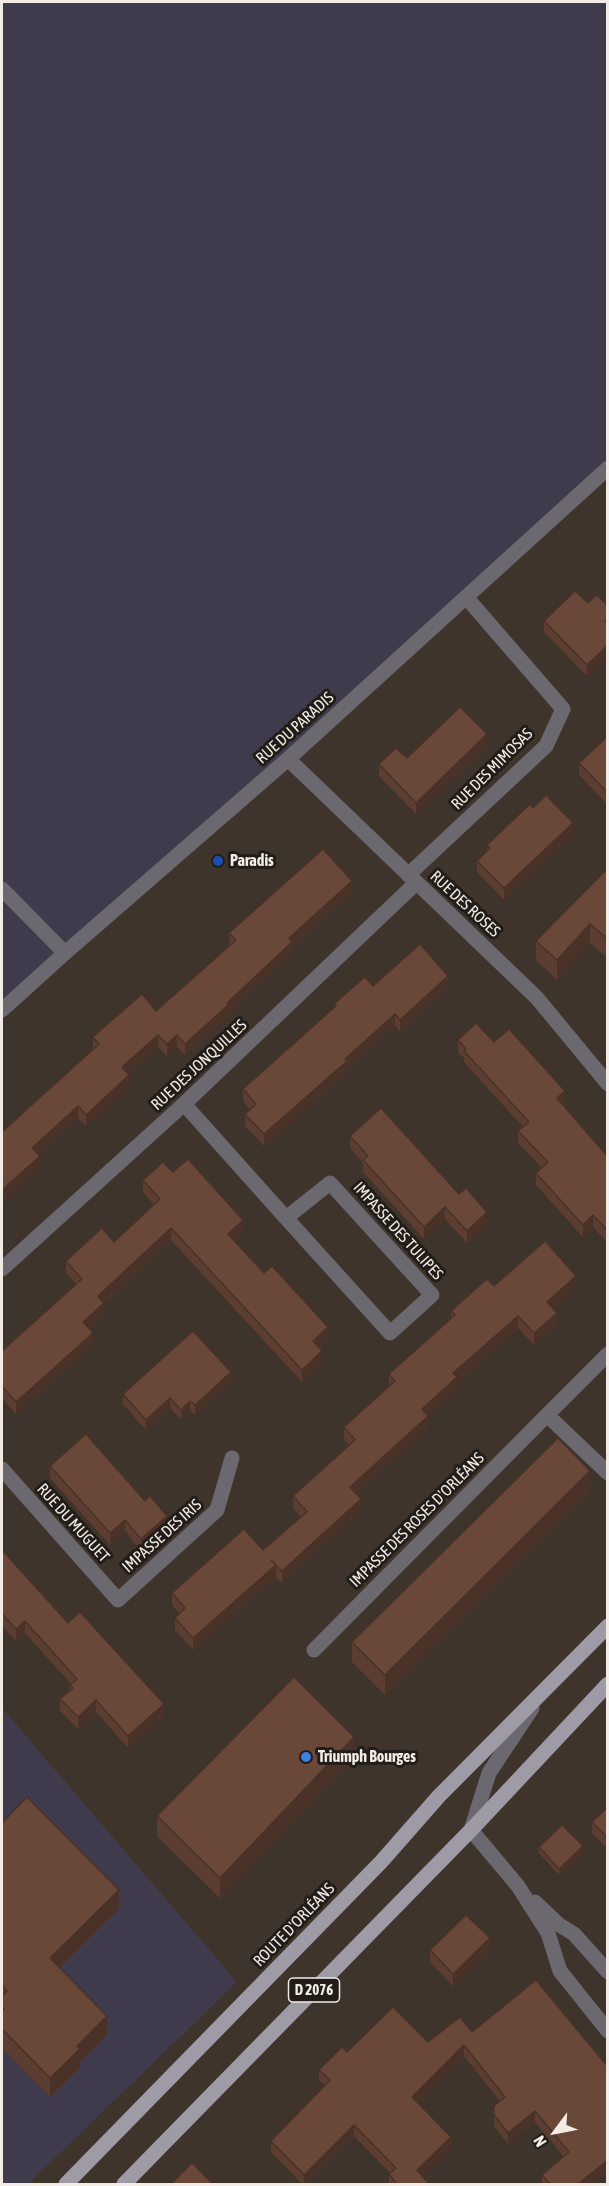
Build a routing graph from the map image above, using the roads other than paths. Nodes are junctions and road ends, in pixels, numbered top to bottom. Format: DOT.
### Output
graph roads {
  1 [pos="608,468"];
  2 [pos="466,597"];
  3 [pos="288,759"];
  4 [pos="412,879"];
  5 [pos="2,889"];
  6 [pos="64,953"];
  7 [pos="2,1010"];
  8 [pos="608,1084"];
  9 [pos="184,1104"];
  10 [pos="286,1218"];
  11 [pos="2,1269"];
  12 [pos="608,1354"];
  13 [pos="547,1415"];
  14 [pos="232,1458"];
  15 [pos="2,1469"];
  16 [pos="608,1473"];
  17 [pos="118,1600"];
  18 [pos="608,1626"];
  19 [pos="314,1650"];
  20 [pos="608,1684"];
  21 [pos="545,1688"];
  22 [pos="471,1830"];
  23 [pos="518,1886"];
  24 [pos="608,1972"];
  25 [pos="608,2031"];
  26 [pos="66,2184"];
  27 [pos="124,2184"];
  1 -- 2 [label="street, RUE DU PARADIS"];
  2 -- 3 [label="street, RUE DU PARADIS"];
  2 -- 4 [label="street, RUE DES MIMOSAS"];
  3 -- 4 [label="street, RUE DES ROSES"];
  3 -- 6 [label="street, RUE DU PARADIS"];
  4 -- 8 [label="street, RUE DES ROSES"];
  4 -- 9 [label="street, RUE DES JONQUILLES"];
  5 -- 6 [label="street"];
  6 -- 7 [label="street, RUE DU PARADIS"];
  9 -- 10 [label="street, IMPASSE DES TULIPES"];
  9 -- 11 [label="street, RUE DES JONQUILLES"];
  10 -- 10 [label="street, IMPASSE DES TULIPES"];
  12 -- 13 [label="street"];
  13 -- 16 [label="street"];
  13 -- 19 [label="street, IMPASSE DES ROSES D'ORLÉANS"];
  14 -- 17 [label="street, IMPASSE DES IRIS"];
  15 -- 17 [label="street, RUE DU MUGUET"];
  18 -- 21 [label="main road, ROUTE D'ORLÉANS / D 2076"];
  20 -- 22 [label="main road, ROUTE D'ORLÉANS / D 2076"];
  21 -- 22 [label="street, ROUTE D'ORLÉANS / D 2076"];
  21 -- 26 [label="main road, ROUTE D'ORLÉANS / D 2076"];
  22 -- 23 [label="street"];
  22 -- 27 [label="main road, ROUTE D'ORLÉANS / D 2076"];
  23 -- 24 [label="street"];
  23 -- 25 [label="street"];
}
